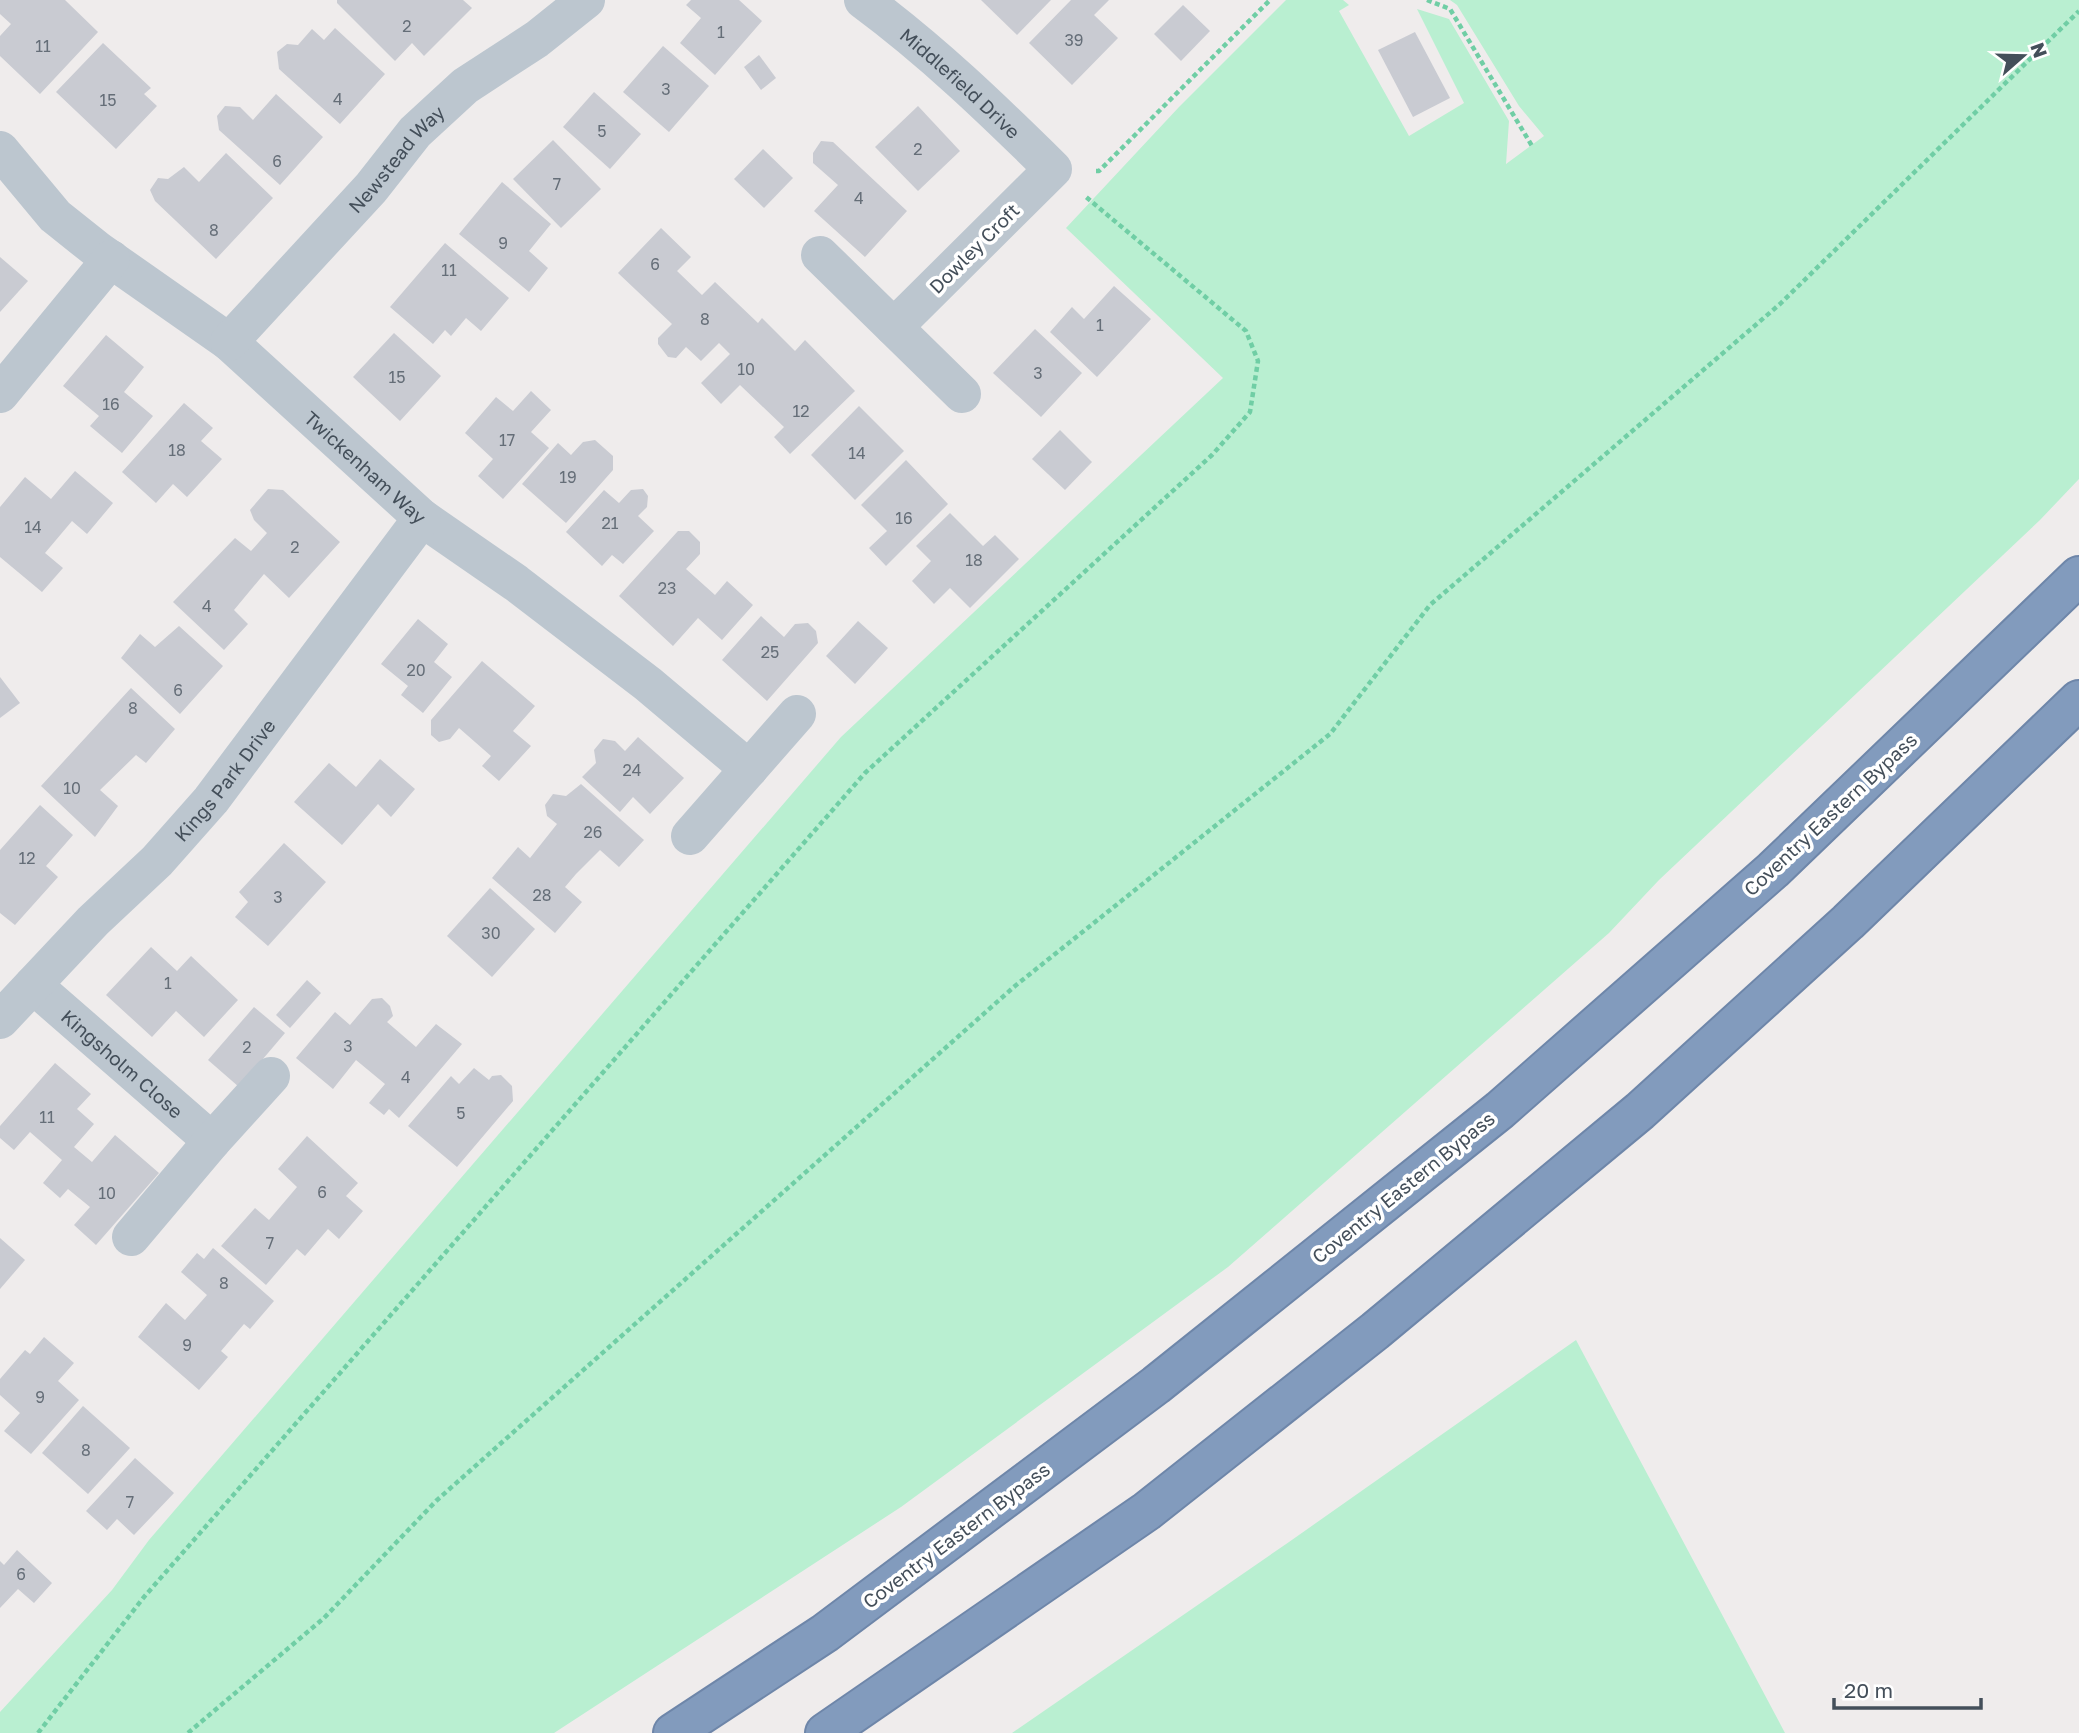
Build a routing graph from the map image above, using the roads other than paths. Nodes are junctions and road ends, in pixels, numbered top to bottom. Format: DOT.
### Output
graph roads {
  1 [pos="586,0"];
  2 [pos="863,0"];
  3 [pos="0,150"];
  4 [pos="1053,169"];
  5 [pos="820,255"];
  6 [pos="111,259"];
  7 [pos="894,327"];
  8 [pos="229,342"];
  9 [pos="0,394"];
  10 [pos="962,394"];
  11 [pos="422,518"];
  12 [pos="2079,576"];
  13 [pos="2079,700"];
  14 [pos="797,714"];
  15 [pos="749,769"];
  16 [pos="690,836"];
  17 [pos="33,985"];
  18 [pos="0,1020"];
  19 [pos="271,1076"];
  20 [pos="212,1141"];
  21 [pos="131,1237"];
  22 [pos="673,1733"];
  23 [pos="825,1733"];
  1 -- 8 [label="street, Newstead Way"];
  2 -- 4 [label="street, Middlefield Drive"];
  3 -- 6 [label="street, Twickenham Way"];
  4 -- 7 [label="street, Dowley Croft"];
  5 -- 7 [label="street"];
  6 -- 8 [label="street, Twickenham Way"];
  6 -- 9 [label="street"];
  7 -- 10 [label="street"];
  8 -- 11 [label="street, Twickenham Way"];
  11 -- 15 [label="street, Twickenham Way"];
  11 -- 17 [label="street, Kings Park Drive"];
  12 -- 22 [label="highway, Coventry Eastern Bypass"];
  13 -- 23 [label="highway"];
  14 -- 15 [label="street"];
  15 -- 16 [label="street"];
  17 -- 18 [label="street, Kings Park Drive"];
  17 -- 20 [label="street, Kingsholm Close"];
  19 -- 20 [label="street"];
  20 -- 21 [label="street"];
}
